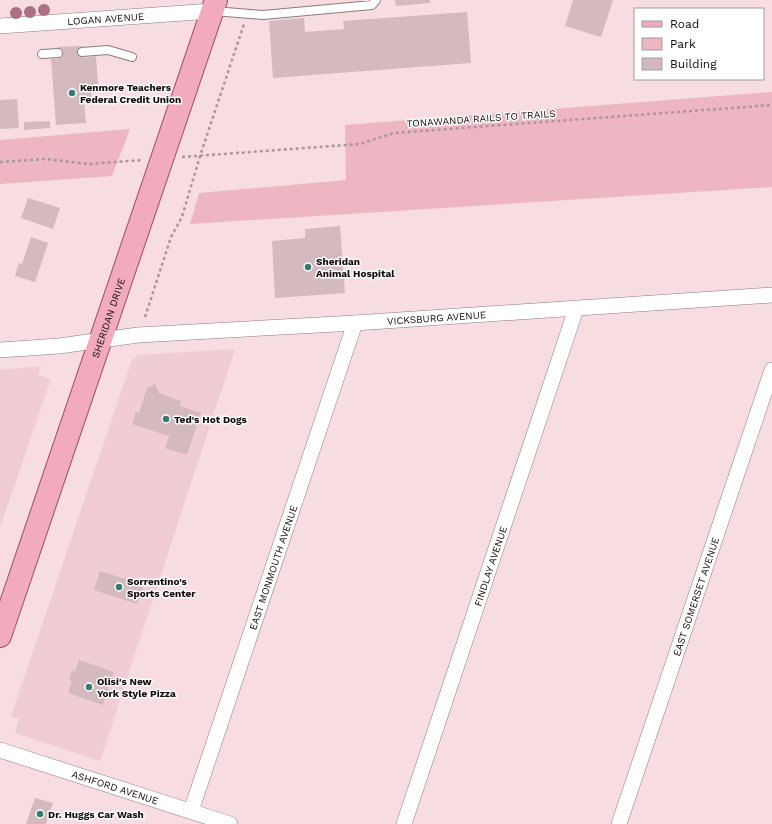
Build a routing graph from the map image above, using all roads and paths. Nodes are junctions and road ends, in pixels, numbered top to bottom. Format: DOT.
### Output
graph roads {
  1 [pos="376,0"];
  2 [pos="214,6"];
  3 [pos="248,14"];
  4 [pos="0,26"];
  5 [pos="82,52"];
  6 [pos="42,54"];
  7 [pos="58,54"];
  8 [pos="132,57"];
  9 [pos="772,105"];
  10 [pos="193,156"];
  11 [pos="200,156"];
  12 [pos="132,161"];
  13 [pos="0,162"];
  14 [pos="772,295"];
  15 [pos="576,309"];
  16 [pos="145,317"];
  17 [pos="356,323"];
  18 [pos="101,341"];
  19 [pos="0,350"];
  20 [pos="772,370"];
  21 [pos="0,636"];
  22 [pos="0,750"];
  23 [pos="191,811"];
  24 [pos="230,824"];
  25 [pos="404,824"];
  26 [pos="619,824"];
  1 -- 3 [label="lane"];
  2 -- 3 [label="lane"];
  2 -- 4 [label="street, LOGAN AVENUE"];
  2 -- 18 [label="main road, SHERIDAN DRIVE"];
  3 -- 11 [label="path"];
  5 -- 8 [label="lane"];
  6 -- 7 [label="lane"];
  9 -- 11 [label="path, TONAWANDA RAILS TO TRAILS"];
  10 -- 11 [label="path, TONAWANDA RAILS TO TRAILS"];
  11 -- 16 [label="path"];
  12 -- 13 [label="path"];
  14 -- 15 [label="street, VICKSBURG AVENUE"];
  15 -- 17 [label="street, VICKSBURG AVENUE"];
  15 -- 25 [label="street, FINDLAY AVENUE"];
  17 -- 18 [label="street, VICKSBURG AVENUE"];
  17 -- 23 [label="street, EAST MONMOUTH AVENUE"];
  18 -- 19 [label="street, VICKSBURG AVENUE"];
  18 -- 21 [label="main road, SHERIDAN DRIVE"];
  20 -- 26 [label="street, EAST SOMERSET AVENUE"];
  22 -- 23 [label="street, ASHFORD AVENUE"];
  23 -- 24 [label="street, ASHFORD AVENUE"];
}
